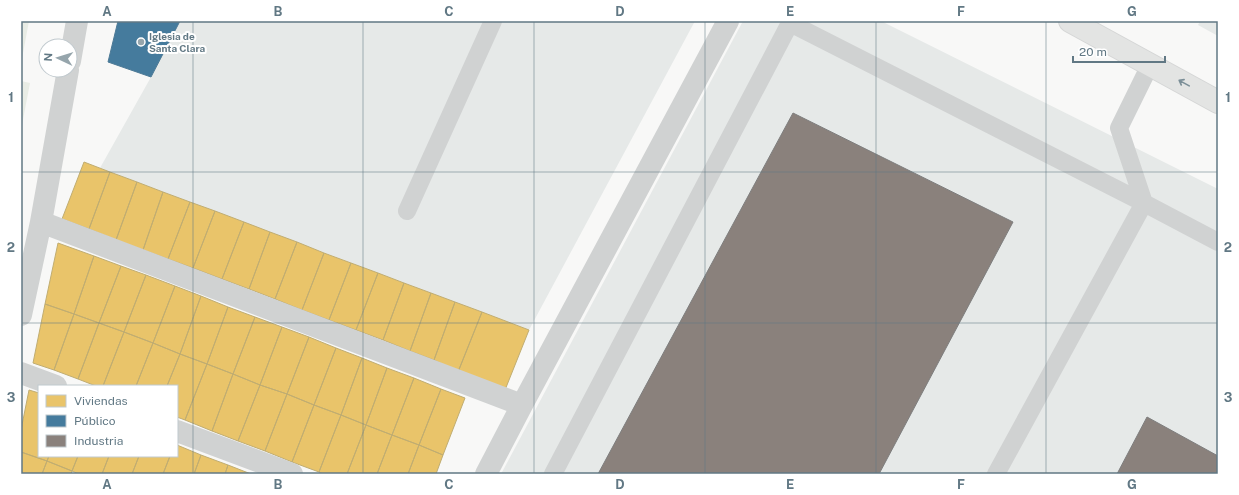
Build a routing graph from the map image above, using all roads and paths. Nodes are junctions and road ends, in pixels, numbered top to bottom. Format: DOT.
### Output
graph roads {
  1 [pos="77,21"];
  2 [pos="493,21"];
  3 [pos="728,21"];
  4 [pos="1070,21"];
  5 [pos="74,38"];
  6 [pos="1150,65"];
  7 [pos="67,78"];
  8 [pos="1218,102"];
  9 [pos="1144,203"];
  10 [pos="407,211"];
  11 [pos="41,222"];
  12 [pos="1218,242"];
  13 [pos="21,315"];
  14 [pos="21,373"];
  15 [pos="53,385"];
  16 [pos="522,405"];
  17 [pos="178,431"];
  18 [pos="292,474"];
  19 [pos="486,474"];
  20 [pos="553,474"];
  21 [pos="996,474"];
  1 -- 5 [label="street"];
  2 -- 10 [label="lane"];
  3 -- 16 [label="street"];
  4 -- 6 [label="main road"];
  8 -- 6 [label="main road, one-way"];
  6 -- 9 [label="lane"];
  7 -- 11 [label="street"];
  9 -- 12 [label="lane"];
  9 -- 20 [label="lane"];
  9 -- 21 [label="lane"];
  11 -- 13 [label="street"];
  11 -- 16 [label="street"];
  14 -- 15 [label="street"];
  16 -- 19 [label="street"];
  17 -- 18 [label="street"];
}
